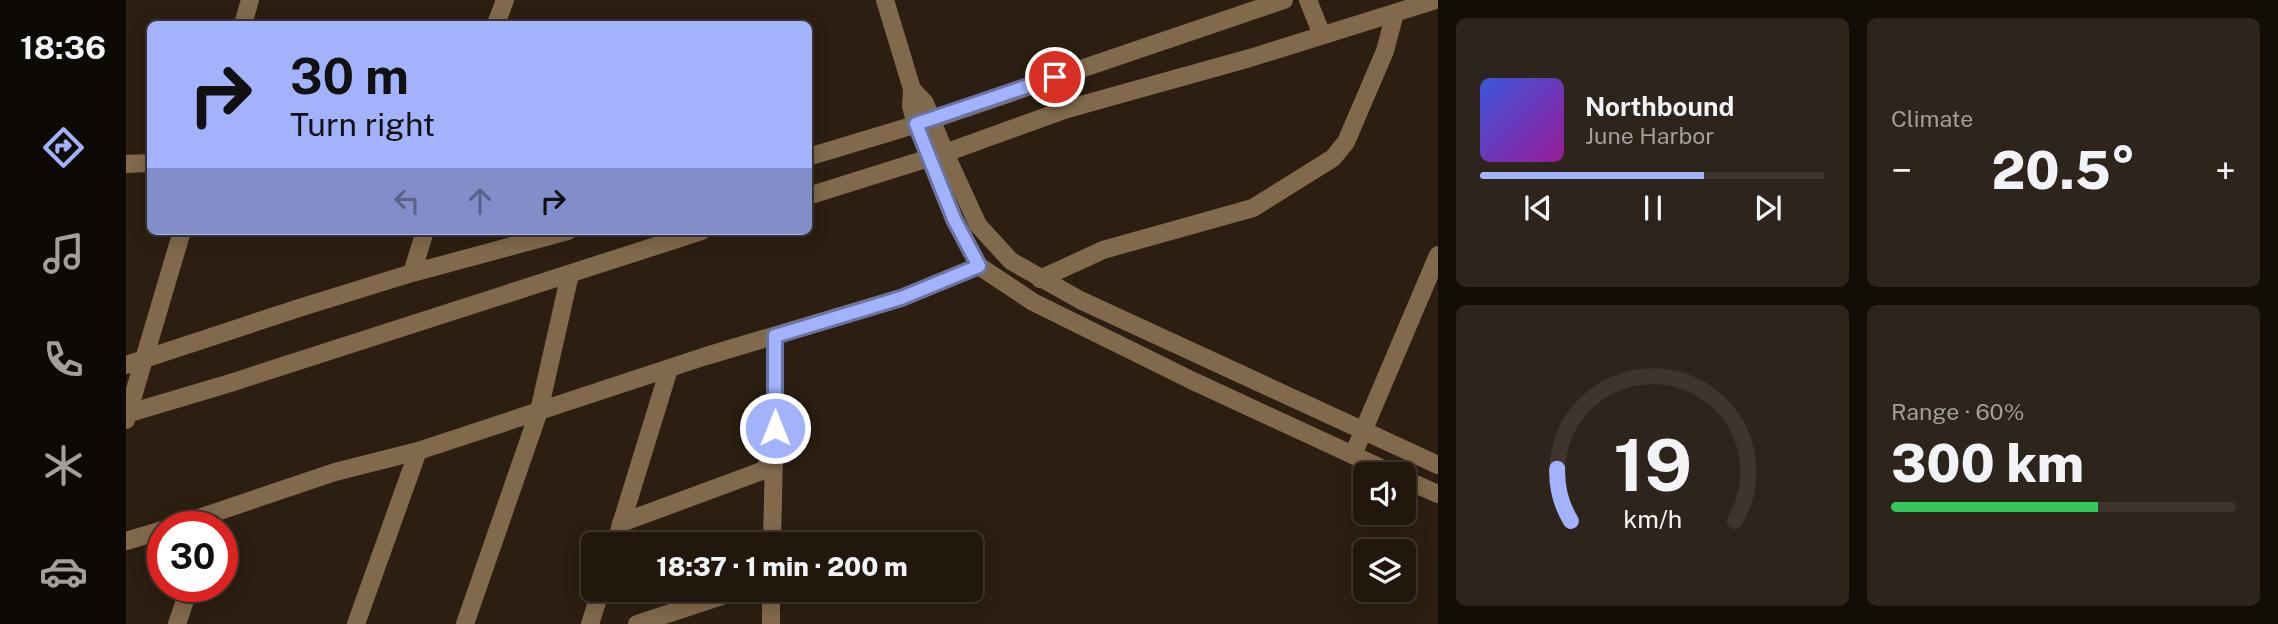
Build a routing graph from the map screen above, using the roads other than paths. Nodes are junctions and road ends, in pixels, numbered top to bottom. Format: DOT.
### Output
graph roads {
  1 [pos="250,0"];
  2 [pos="505,0"];
  3 [pos="885,0"];
  4 [pos="1283,0"];
  5 [pos="1308,0"];
  6 [pos="1436,0"];
  7 [pos="1395,13"];
  8 [pos="244,21"];
  9 [pos="497,21"];
  10 [pos="1322,35"];
  11 [pos="923,122"];
  12 [pos="936,155"];
  13 [pos="812,156"];
  14 [pos="147,163"];
  15 [pos="126,164"];
  16 [pos="812,195"];
  17 [pos="181,235"];
  18 [pos="424,235"];
  19 [pos="553,235"];
  20 [pos="690,235"];
  21 [pos="1438,256"];
  22 [pos="979,266"];
  23 [pos="412,273"];
  24 [pos="570,274"];
  25 [pos="1040,279"];
  26 [pos="775,336"];
  27 [pos="145,359"];
  28 [pos="126,365"];
  29 [pos="669,369"];
  30 [pos="539,411"];
  31 [pos="127,415"];
  32 [pos="1363,430"];
  33 [pos="418,451"];
  34 [pos="775,451"];
  35 [pos="1353,455"];
  36 [pos="1368,462"];
  37 [pos="1438,465"];
  38 [pos="1416,484"];
  39 [pos="1438,494"];
  40 [pos="235,511"];
  41 [pos="621,523"];
  42 [pos="618,532"];
  43 [pos="772,532"];
  44 [pos="147,535"];
  45 [pos="126,541"];
  46 [pos="185,602"];
  47 [pos="597,602"];
  48 [pos="704,602"];
  49 [pos="771,602"];
  50 [pos="177,624"];
  51 [pos="356,624"];
  52 [pos="465,624"];
  53 [pos="590,624"];
  54 [pos="637,624"];
  55 [pos="771,624"];
  1 -- 8 [label="street"];
  2 -- 9 [label="street"];
  3 -- 11 [label="street"];
  4 -- 11 [label="street"];
  5 -- 10 [label="street"];
  6 -- 7 [label="street"];
  7 -- 10 [label="street"];
  7 -- 25 [label="street"];
  10 -- 12 [label="street"];
  11 -- 12 [label="street"];
  11 -- 13 [label="street"];
  12 -- 16 [label="street"];
  12 -- 22 [label="street"];
  12 -- 25 [label="street"];
  14 -- 15 [label="street"];
  17 -- 27 [label="street"];
  18 -- 23 [label="street"];
  19 -- 23 [label="street"];
  20 -- 24 [label="street"];
  21 -- 32 [label="street"];
  22 -- 26 [label="street"];
  22 -- 35 [label="street"];
  23 -- 27 [label="street"];
  24 -- 30 [label="street"];
  24 -- 31 [label="street"];
  25 -- 32 [label="street"];
  26 -- 29 [label="street"];
  26 -- 34 [label="street"];
  27 -- 28 [label="street"];
  27 -- 31 [label="street"];
  29 -- 30 [label="street"];
  29 -- 41 [label="street"];
  30 -- 33 [label="street"];
  30 -- 52 [label="street"];
  32 -- 35 [label="street"];
  32 -- 37 [label="street"];
  33 -- 40 [label="street"];
  33 -- 51 [label="street"];
  34 -- 41 [label="street"];
  34 -- 43 [label="street"];
  35 -- 36 [label="street"];
  38 -- 39 [label="street"];
  41 -- 42 [label="street"];
  44 -- 45 [label="street"];
  46 -- 50 [label="street"];
  47 -- 53 [label="street"];
  48 -- 54 [label="street"];
  49 -- 55 [label="street"];
}
